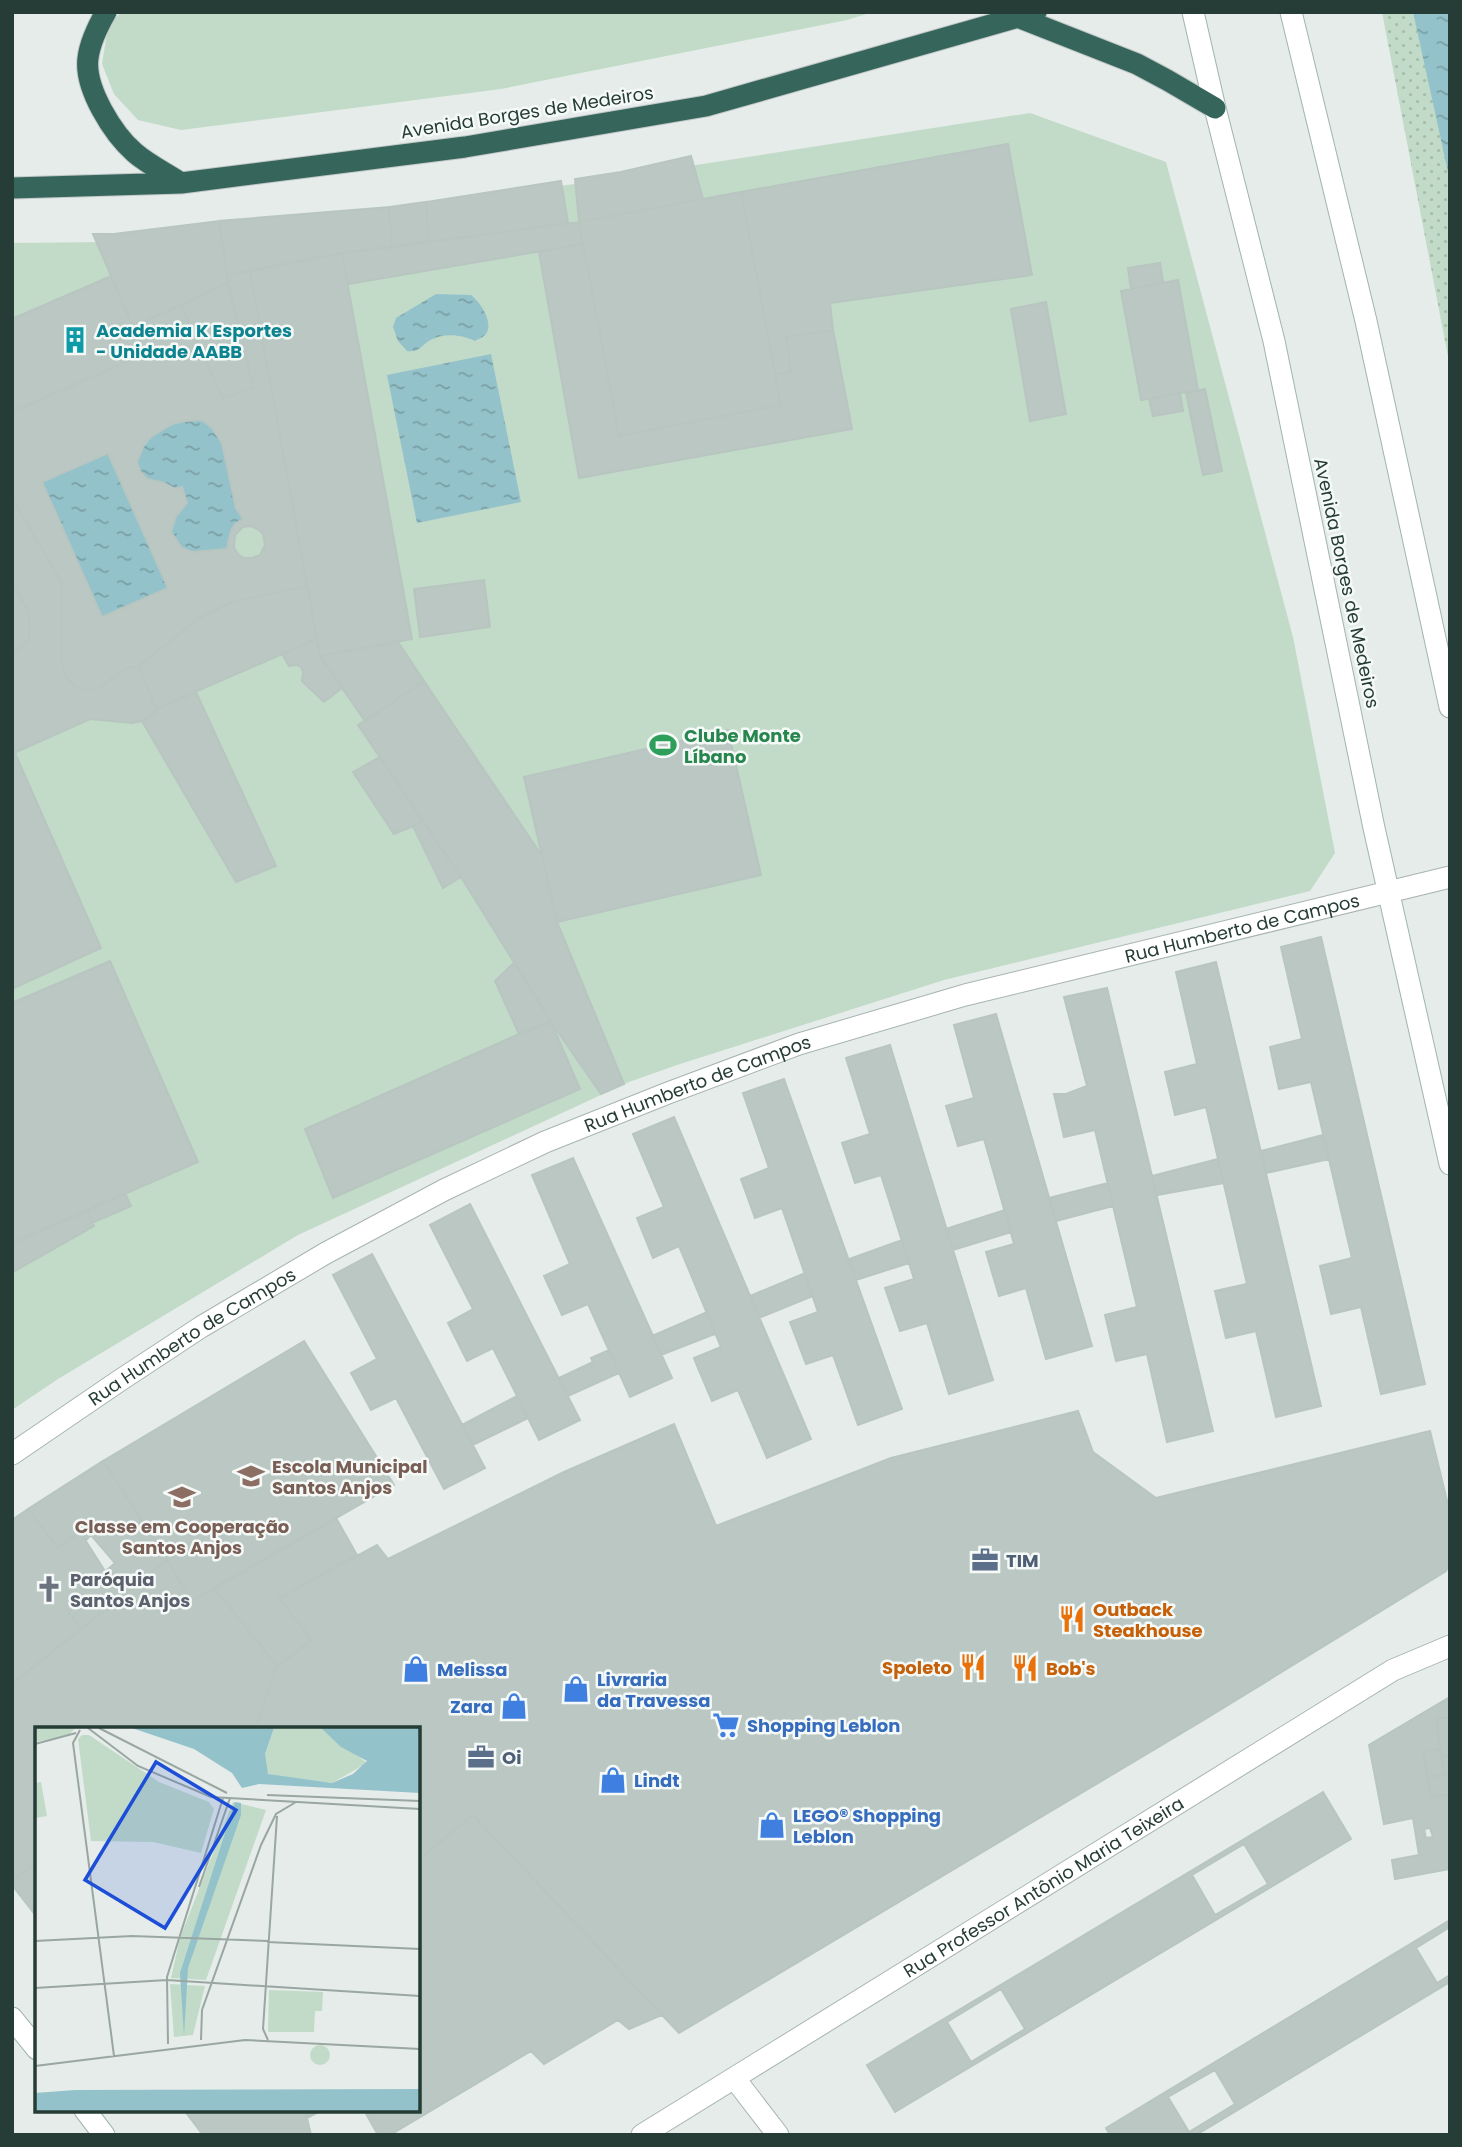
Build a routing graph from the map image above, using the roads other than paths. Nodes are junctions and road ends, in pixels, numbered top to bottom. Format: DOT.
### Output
graph roads {
  1 [pos="106,12"];
  2 [pos="1193,12"];
  3 [pos="1291,12"];
  4 [pos="1028,15"];
  5 [pos="1215,108"];
  6 [pos="181,183"];
  7 [pos="12,188"];
  8 [pos="1450,707"];
  9 [pos="1450,877"];
  10 [pos="1388,892"];
  11 [pos="1450,1164"];
  12 [pos="12,1454"];
  13 [pos="1450,1646"];
  14 [pos="12,2018"];
  15 [pos="35,2047"];
  16 [pos="735,2079"];
  17 [pos="87,2112"];
  18 [pos="104,2135"];
  19 [pos="642,2135"];
  20 [pos="778,2135"];
  1 -- 6 [label="highway"];
  2 -- 5 [label="street, Avenida Borges de Medeiros"];
  3 -- 8 [label="street"];
  4 -- 5 [label="highway"];
  4 -- 6 [label="highway, Avenida Borges de Medeiros"];
  5 -- 10 [label="street, Avenida Borges de Medeiros"];
  6 -- 7 [label="highway, Avenida Borges de Medeiros"];
  9 -- 10 [label="street, Rua Humberto de Campos"];
  10 -- 11 [label="street, Avenida Borges de Medeiros"];
  10 -- 12 [label="street, Rua Humberto de Campos"];
  13 -- 16 [label="street, Rua Professor Antônio Maria Teixeira"];
  14 -- 15 [label="street"];
  16 -- 19 [label="street, Rua Professor Antônio Maria Teixeira"];
  16 -- 20 [label="street"];
  17 -- 18 [label="street"];
}
